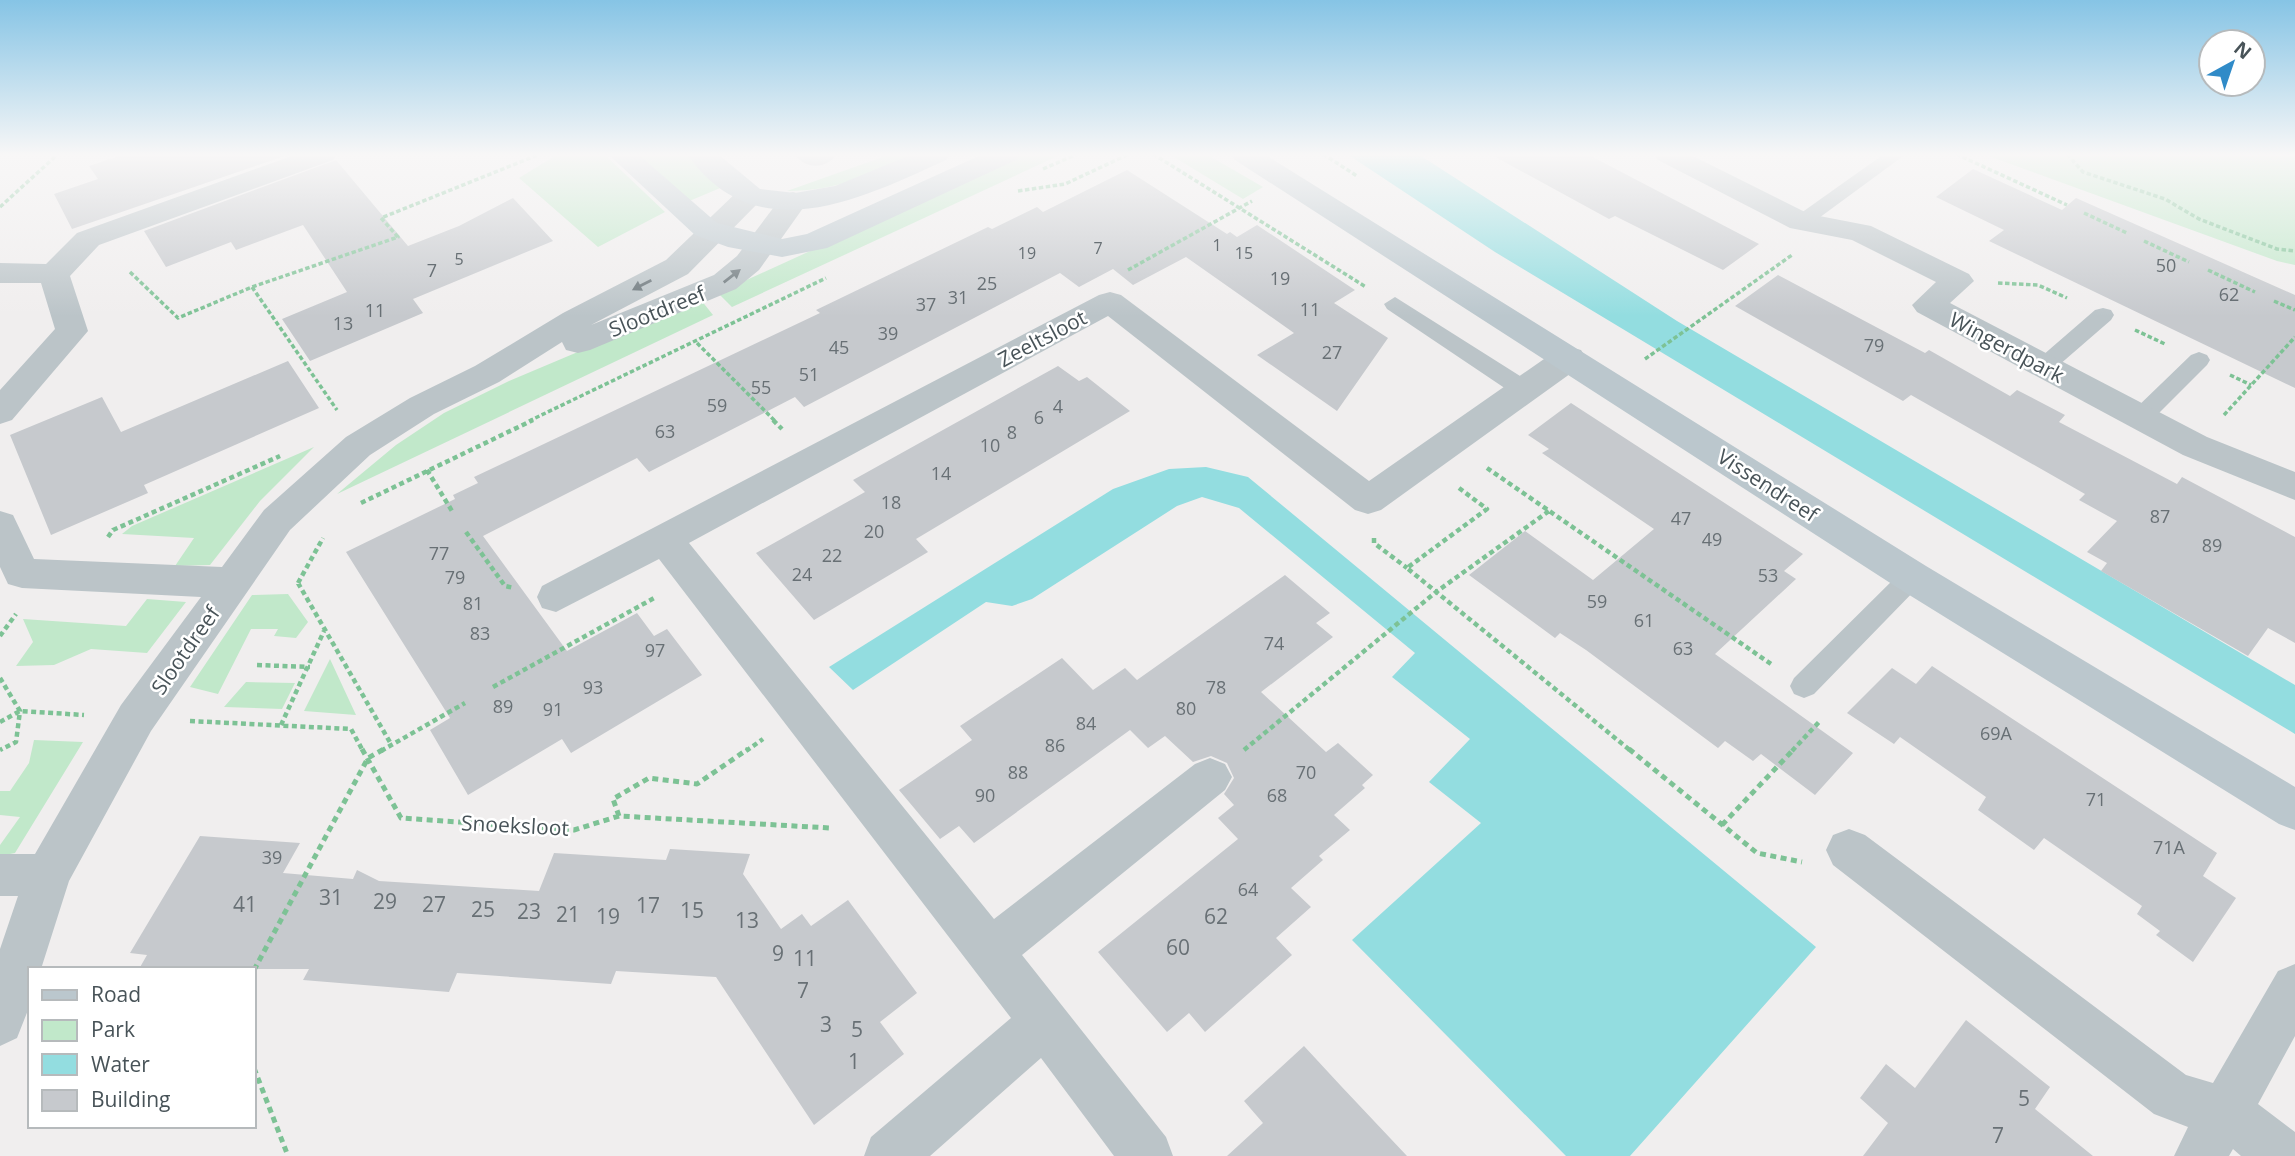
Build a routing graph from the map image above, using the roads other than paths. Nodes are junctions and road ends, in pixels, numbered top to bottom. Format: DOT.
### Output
graph roads {
  1 [pos="174,208"];
  2 [pos="682,208"];
  3 [pos="746,208"];
  4 [pos="783,208"];
  5 [pos="888,208"];
  6 [pos="1332,208"];
  7 [pos="1774,208"];
  8 [pos="1821,208"];
  9 [pos="1801,222"];
  10 [pos="738,239"];
  11 [pos="0,273"];
  12 [pos="54,274"];
  13 [pos="1395,304"];
  14 [pos="2103,315"];
  15 [pos="1569,358"];
  16 [pos="2199,360"];
  17 [pos="2043,367"];
  18 [pos="487,374"];
  19 [pos="1523,389"];
  20 [pos="0,412"];
  21 [pos="2141,417"];
  22 [pos="2295,487"];
  23 [pos="0,525"];
  24 [pos="665,538"];
  25 [pos="1912,578"];
  26 [pos="232,583"];
  27 [pos="556,597"];
  28 [pos="1804,687"];
  29 [pos="1210,777"];
  30 [pos="2295,810"];
  31 [pos="1830,857"];
  32 [pos="0,875"];
  33 [pos="48,876"];
  34 [pos="988,953"];
  35 [pos="2295,988"];
  36 [pos="0,1021"];
  37 [pos="1045,1022"];
  38 [pos="2227,1113"];
  39 [pos="890,1156"];
  40 [pos="1147,1156"];
  41 [pos="2200,1156"];
  42 [pos="2284,1156"];
  1 -- 12 [label="street"];
  2 -- 10 [label="street"];
  3 -- 10 [label="street, Slootdreef"];
  4 -- 10 [label="street, Slootdreef"];
  5 -- 10 [label="street"];
  6 -- 15 [label="street, Vissendreef"];
  7 -- 9 [label="street, Wingerdpark"];
  8 -- 9 [label="lane"];
  9 -- 17 [label="street, Wingerdpark"];
  10 -- 18 [label="street, Slootdreef, one-way"];
  18 -- 10 [label="street, Slootdreef, one-way"];
  11 -- 12 [label="street"];
  12 -- 20 [label="street"];
  13 -- 19 [label="lane"];
  14 -- 17 [label="lane"];
  15 -- 19 [label="street, Zeeltsloot"];
  15 -- 25 [label="street, Vissendreef"];
  16 -- 21 [label="lane"];
  17 -- 21 [label="street, Wingerdpark"];
  18 -- 26 [label="street, Slootdreef"];
  19 -- 24 [label="street, Zeeltsloot"];
  21 -- 22 [label="street, Wingerdpark"];
  23 -- 26 [label="street"];
  24 -- 27 [label="street, Zeeltsloot"];
  24 -- 34 [label="street"];
  25 -- 28 [label="lane"];
  25 -- 30 [label="street, Vissendreef"];
  26 -- 33 [label="street, Slootdreef"];
  29 -- 34 [label="street"];
  31 -- 38 [label="street"];
  32 -- 33 [label="street"];
  33 -- 36 [label="street, Slootdreef"];
  34 -- 37 [label="street"];
  35 -- 38 [label="street"];
  37 -- 39 [label="street"];
  37 -- 40 [label="street"];
  38 -- 41 [label="street"];
  38 -- 42 [label="street"];
}
